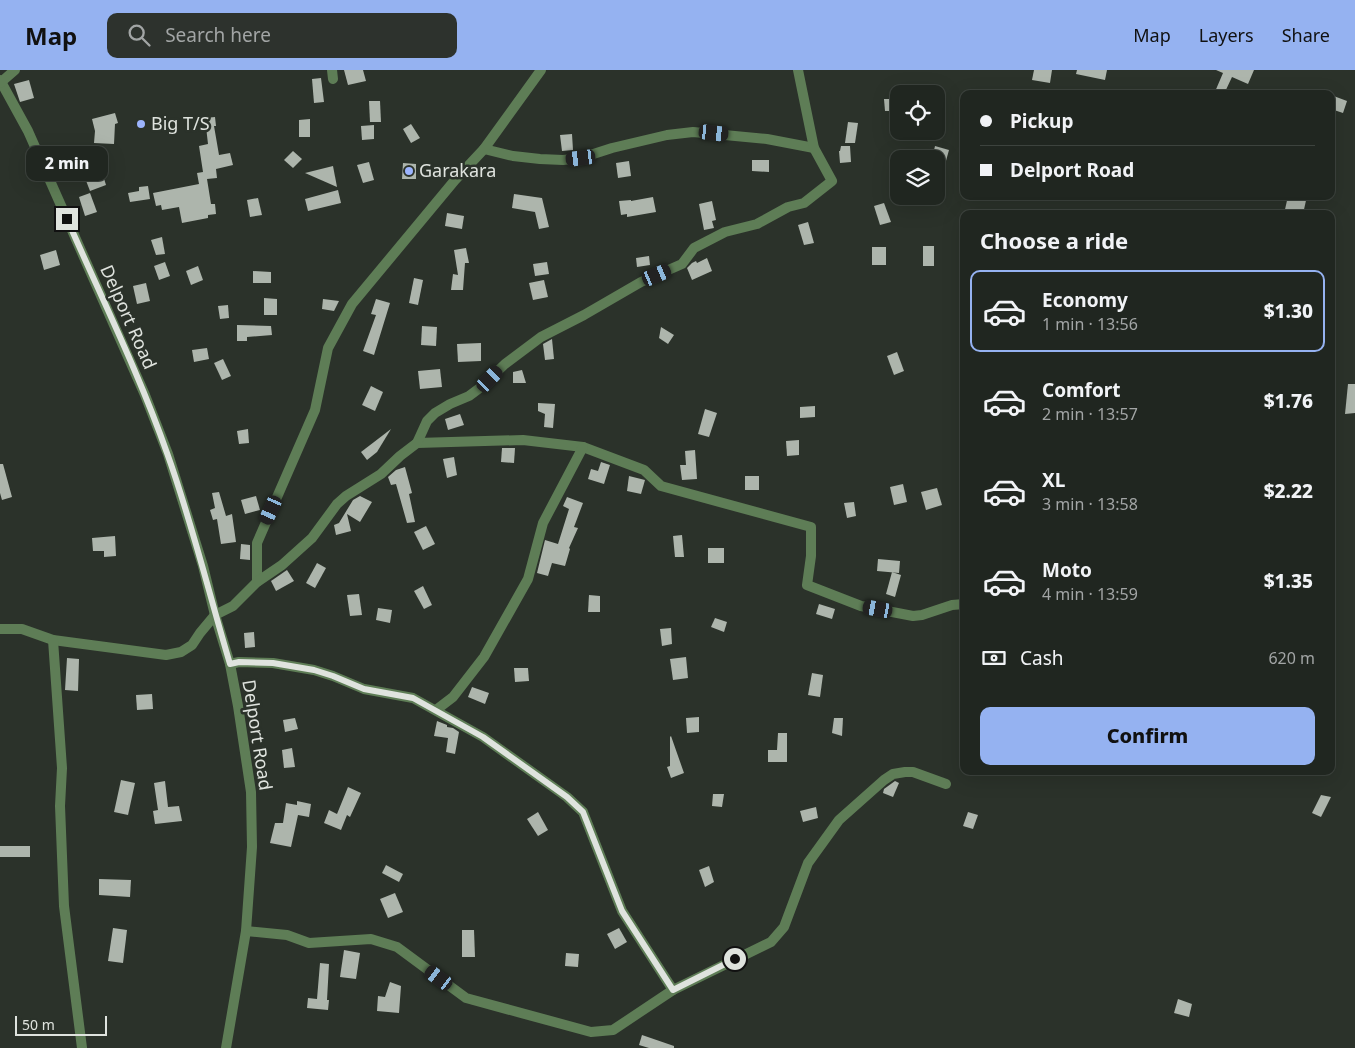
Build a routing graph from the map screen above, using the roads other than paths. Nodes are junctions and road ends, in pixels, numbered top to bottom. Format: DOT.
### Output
graph roads {
  1 [pos="15,70"];
  2 [pos="541,70"];
  3 [pos="798,70"];
  4 [pos="0,82"];
  5 [pos="814,148"];
  6 [pos="484,149"];
  7 [pos="417,443"];
  8 [pos="583,447"];
  9 [pos="257,582"];
  10 [pos="960,604"];
  11 [pos="215,615"];
  12 [pos="0,629"];
  13 [pos="53,640"];
  14 [pos="230,664"];
  15 [pos="436,710"];
  16 [pos="946,784"];
  17 [pos="246,931"];
  18 [pos="673,990"];
  19 [pos="82,1048"];
  20 [pos="226,1048"];
  1 -- 4 [label="street"];
  2 -- 6 [label="street"];
  3 -- 5 [label="street"];
  4 -- 11 [label="street, Delport Road"];
  5 -- 6 [label="street"];
  5 -- 7 [label="street"];
  6 -- 9 [label="street"];
  7 -- 8 [label="street"];
  7 -- 9 [label="street"];
  8 -- 10 [label="street"];
  8 -- 15 [label="street"];
  9 -- 11 [label="street"];
  11 -- 13 [label="street"];
  11 -- 14 [label="street, Delport Road"];
  12 -- 13 [label="street"];
  13 -- 19 [label="street"];
  14 -- 15 [label="street"];
  14 -- 17 [label="street, Delport Road"];
  15 -- 18 [label="street"];
  16 -- 18 [label="street"];
  17 -- 18 [label="street"];
  17 -- 20 [label="street, Delport Road"];
}
